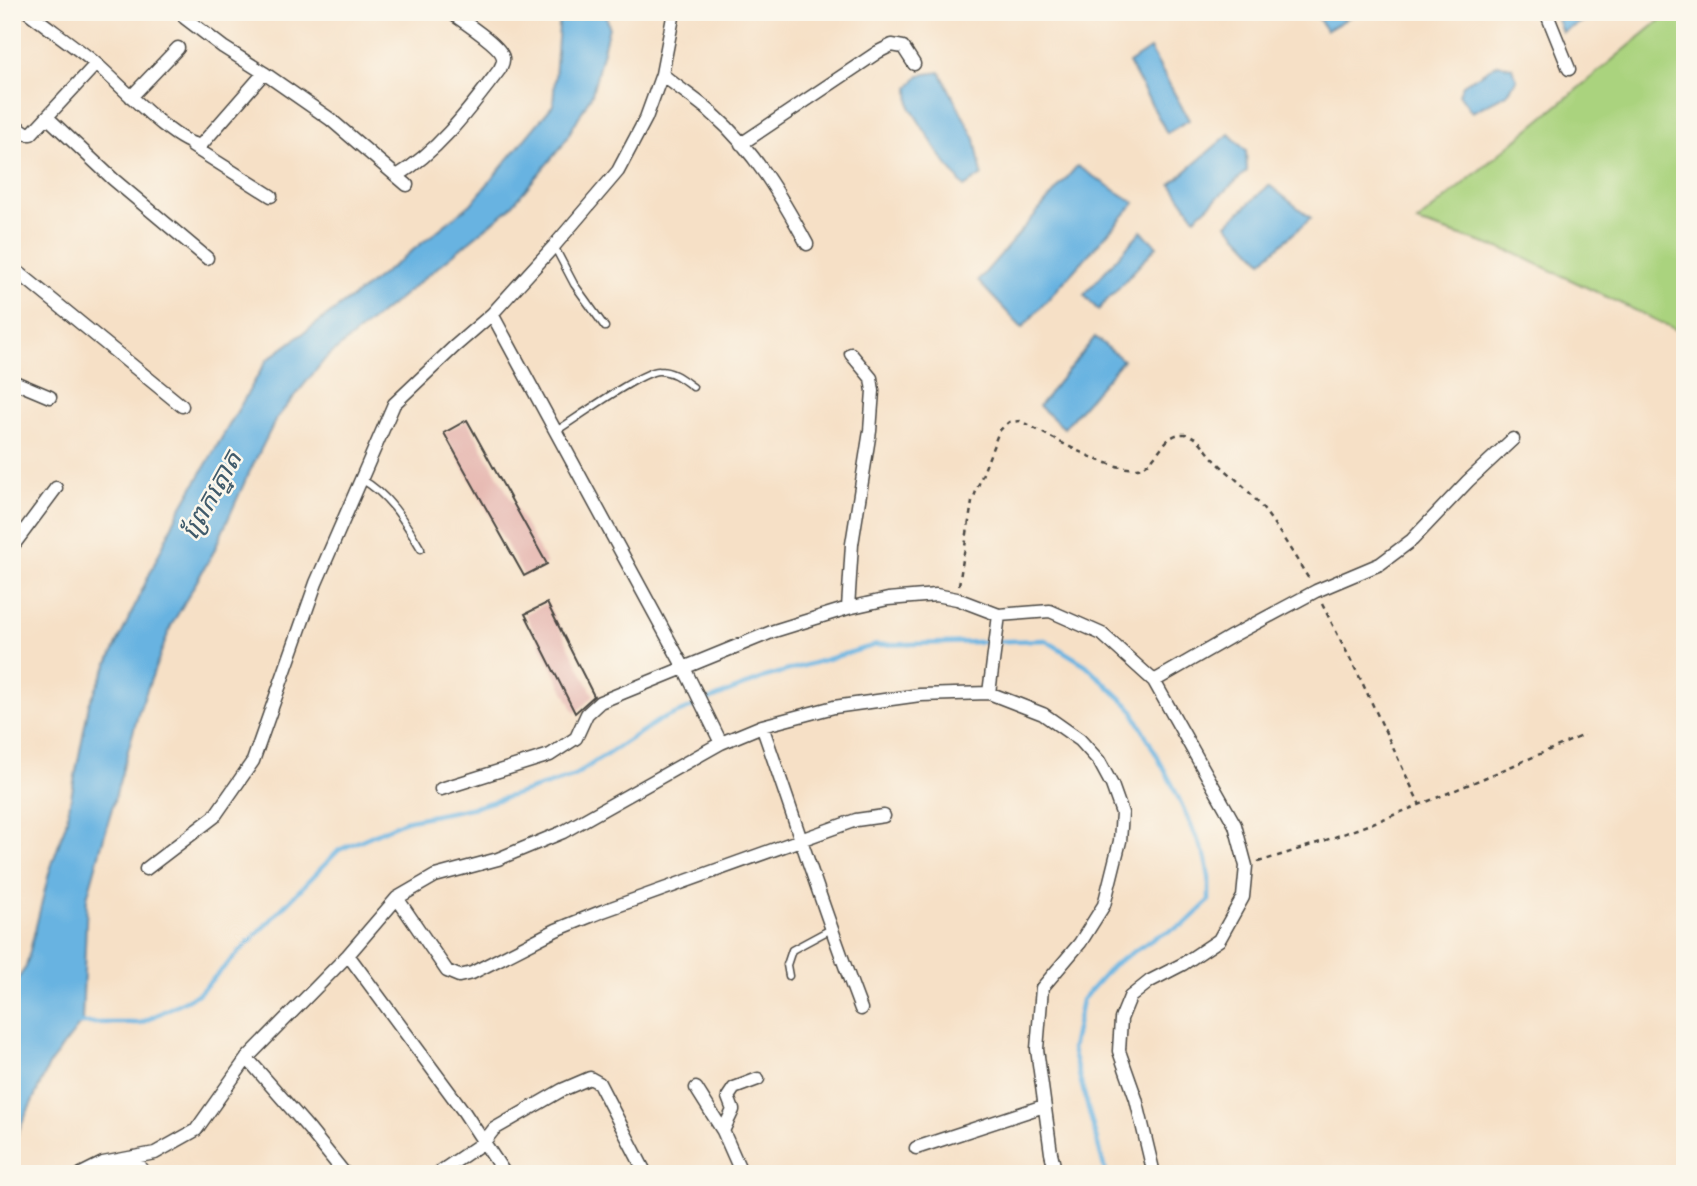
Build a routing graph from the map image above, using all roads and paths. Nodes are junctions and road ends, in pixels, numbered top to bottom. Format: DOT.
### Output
graph roads {
  1 [pos="28,12"];
  2 [pos="450,12"];
  3 [pos="674,12"];
  4 [pos="1546,12"];
  5 [pos="184,18"];
  6 [pos="178,48"];
  7 [pos="96,64"];
  8 [pos="914,64"];
  9 [pos="1569,69"];
  10 [pos="264,73"];
  11 [pos="663,74"];
  12 [pos="131,97"];
  13 [pos="47,117"];
  14 [pos="12,123"];
  15 [pos="741,144"];
  16 [pos="192,145"];
  17 [pos="271,196"];
  18 [pos="807,244"];
  19 [pos="554,246"];
  20 [pos="207,258"];
  21 [pos="12,267"];
  22 [pos="492,314"];
  23 [pos="605,327"];
  24 [pos="851,354"];
  25 [pos="12,381"];
  26 [pos="693,387"];
  27 [pos="50,397"];
  28 [pos="182,406"];
  29 [pos="556,431"];
  30 [pos="1513,439"];
  31 [pos="361,479"];
  32 [pos="56,488"];
  33 [pos="12,547"];
  34 [pos="421,550"];
  35 [pos="1316,591"];
  36 [pos="957,600"];
  37 [pos="848,608"];
  38 [pos="999,615"];
  39 [pos="683,666"];
  40 [pos="1154,681"];
  41 [pos="989,693"];
  42 [pos="762,726"];
  43 [pos="1584,736"];
  44 [pos="721,743"];
  45 [pos="441,789"];
  46 [pos="1420,805"];
  47 [pos="884,816"];
  48 [pos="802,839"];
  49 [pos="1245,866"];
  50 [pos="146,869"];
  51 [pos="397,898"];
  52 [pos="831,929"];
  53 [pos="348,955"];
  54 [pos="789,976"];
  55 [pos="861,1009"];
  56 [pos="247,1058"];
  57 [pos="758,1079"];
  58 [pos="696,1087"];
  59 [pos="1044,1106"];
  60 [pos="723,1131"];
  61 [pos="484,1142"];
  62 [pos="916,1148"];
  63 [pos="133,1157"];
  64 [pos="81,1174"];
  65 [pos="146,1174"];
  66 [pos="345,1174"];
  67 [pos="437,1174"];
  68 [pos="505,1174"];
  69 [pos="646,1174"];
  70 [pos="742,1174"];
  71 [pos="1056,1174"];
  72 [pos="1154,1174"];
  1 -- 7 [label="street"];
  2 -- 10 [label="street"];
  3 -- 11 [label="street"];
  4 -- 9 [label="street"];
  5 -- 10 [label="street"];
  6 -- 12 [label="street"];
  7 -- 12 [label="street"];
  7 -- 13 [label="street"];
  8 -- 15 [label="street"];
  10 -- 16 [label="street"];
  11 -- 15 [label="street"];
  11 -- 19 [label="street"];
  12 -- 16 [label="street"];
  13 -- 14 [label="street"];
  13 -- 20 [label="street"];
  15 -- 18 [label="street"];
  16 -- 17 [label="street"];
  19 -- 22 [label="street"];
  19 -- 23 [label="lane"];
  21 -- 28 [label="street"];
  22 -- 29 [label="street"];
  22 -- 31 [label="street"];
  24 -- 37 [label="street"];
  25 -- 27 [label="street"];
  26 -- 29 [label="lane"];
  29 -- 39 [label="street"];
  30 -- 35 [label="street"];
  31 -- 34 [label="lane"];
  31 -- 50 [label="street"];
  32 -- 33 [label="street"];
  35 -- 36 [label="path"];
  35 -- 40 [label="street"];
  35 -- 46 [label="path"];
  36 -- 37 [label="street"];
  36 -- 38 [label="street"];
  37 -- 39 [label="street"];
  38 -- 40 [label="street"];
  38 -- 41 [label="street"];
  39 -- 44 [label="street"];
  39 -- 45 [label="street"];
  40 -- 49 [label="street"];
  41 -- 42 [label="street"];
  41 -- 59 [label="street"];
  42 -- 44 [label="street"];
  42 -- 48 [label="street"];
  43 -- 46 [label="path"];
  44 -- 51 [label="street"];
  46 -- 49 [label="path"];
  47 -- 48 [label="street"];
  48 -- 51 [label="street"];
  48 -- 52 [label="street"];
  49 -- 72 [label="street"];
  51 -- 53 [label="street"];
  52 -- 54 [label="lane"];
  52 -- 55 [label="street"];
  53 -- 56 [label="street"];
  53 -- 61 [label="street"];
  56 -- 63 [label="street"];
  56 -- 66 [label="street"];
  57 -- 60 [label="street"];
  58 -- 60 [label="street"];
  59 -- 62 [label="street"];
  59 -- 71 [label="street"];
  60 -- 70 [label="street"];
  61 -- 67 [label="street"];
  61 -- 68 [label="street"];
  61 -- 69 [label="street"];
  63 -- 64 [label="street"];
  63 -- 65 [label="street"];
}
